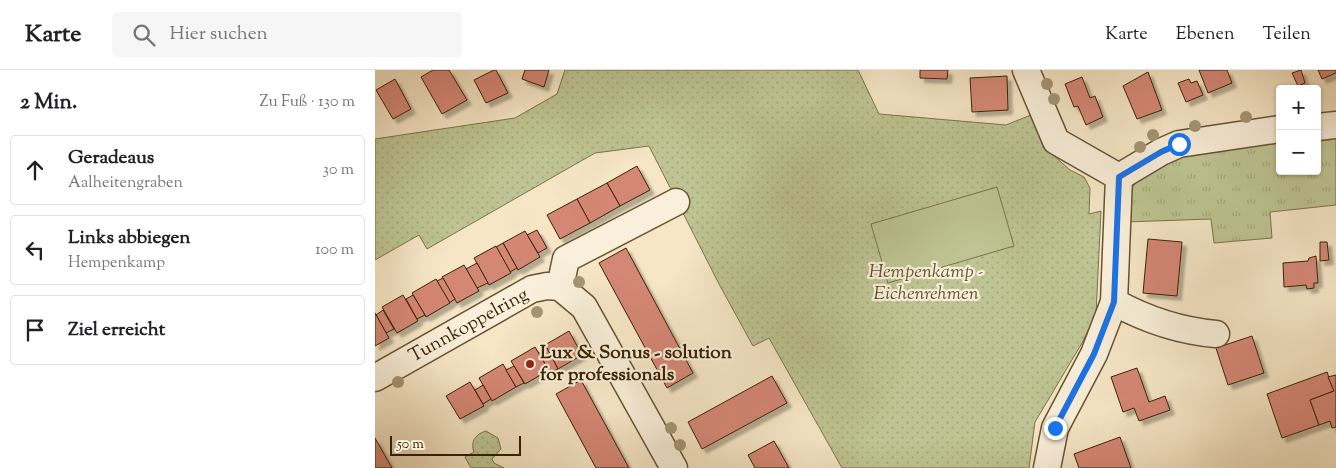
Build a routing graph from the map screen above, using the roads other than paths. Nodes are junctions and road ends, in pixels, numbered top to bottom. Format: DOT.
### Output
graph roads {
  1 [pos="1026,70"];
  2 [pos="1336,124"];
  3 [pos="1321,126"];
  4 [pos="1276,130"];
  5 [pos="1119,177"];
  6 [pos="676,202"];
  7 [pos="561,287"];
  8 [pos="1114,302"];
  9 [pos="1216,334"];
  10 [pos="375,378"];
  11 [pos="674,468"];
  12 [pos="1047,468"];
  1 -- 5 [label="street"];
  2 -- 3 [label="street"];
  4 -- 5 [label="street"];
  5 -- 8 [label="street"];
  6 -- 7 [label="street"];
  7 -- 10 [label="street, Tunnkoppelring"];
  7 -- 11 [label="street"];
  8 -- 9 [label="street"];
  8 -- 12 [label="street"];
}
